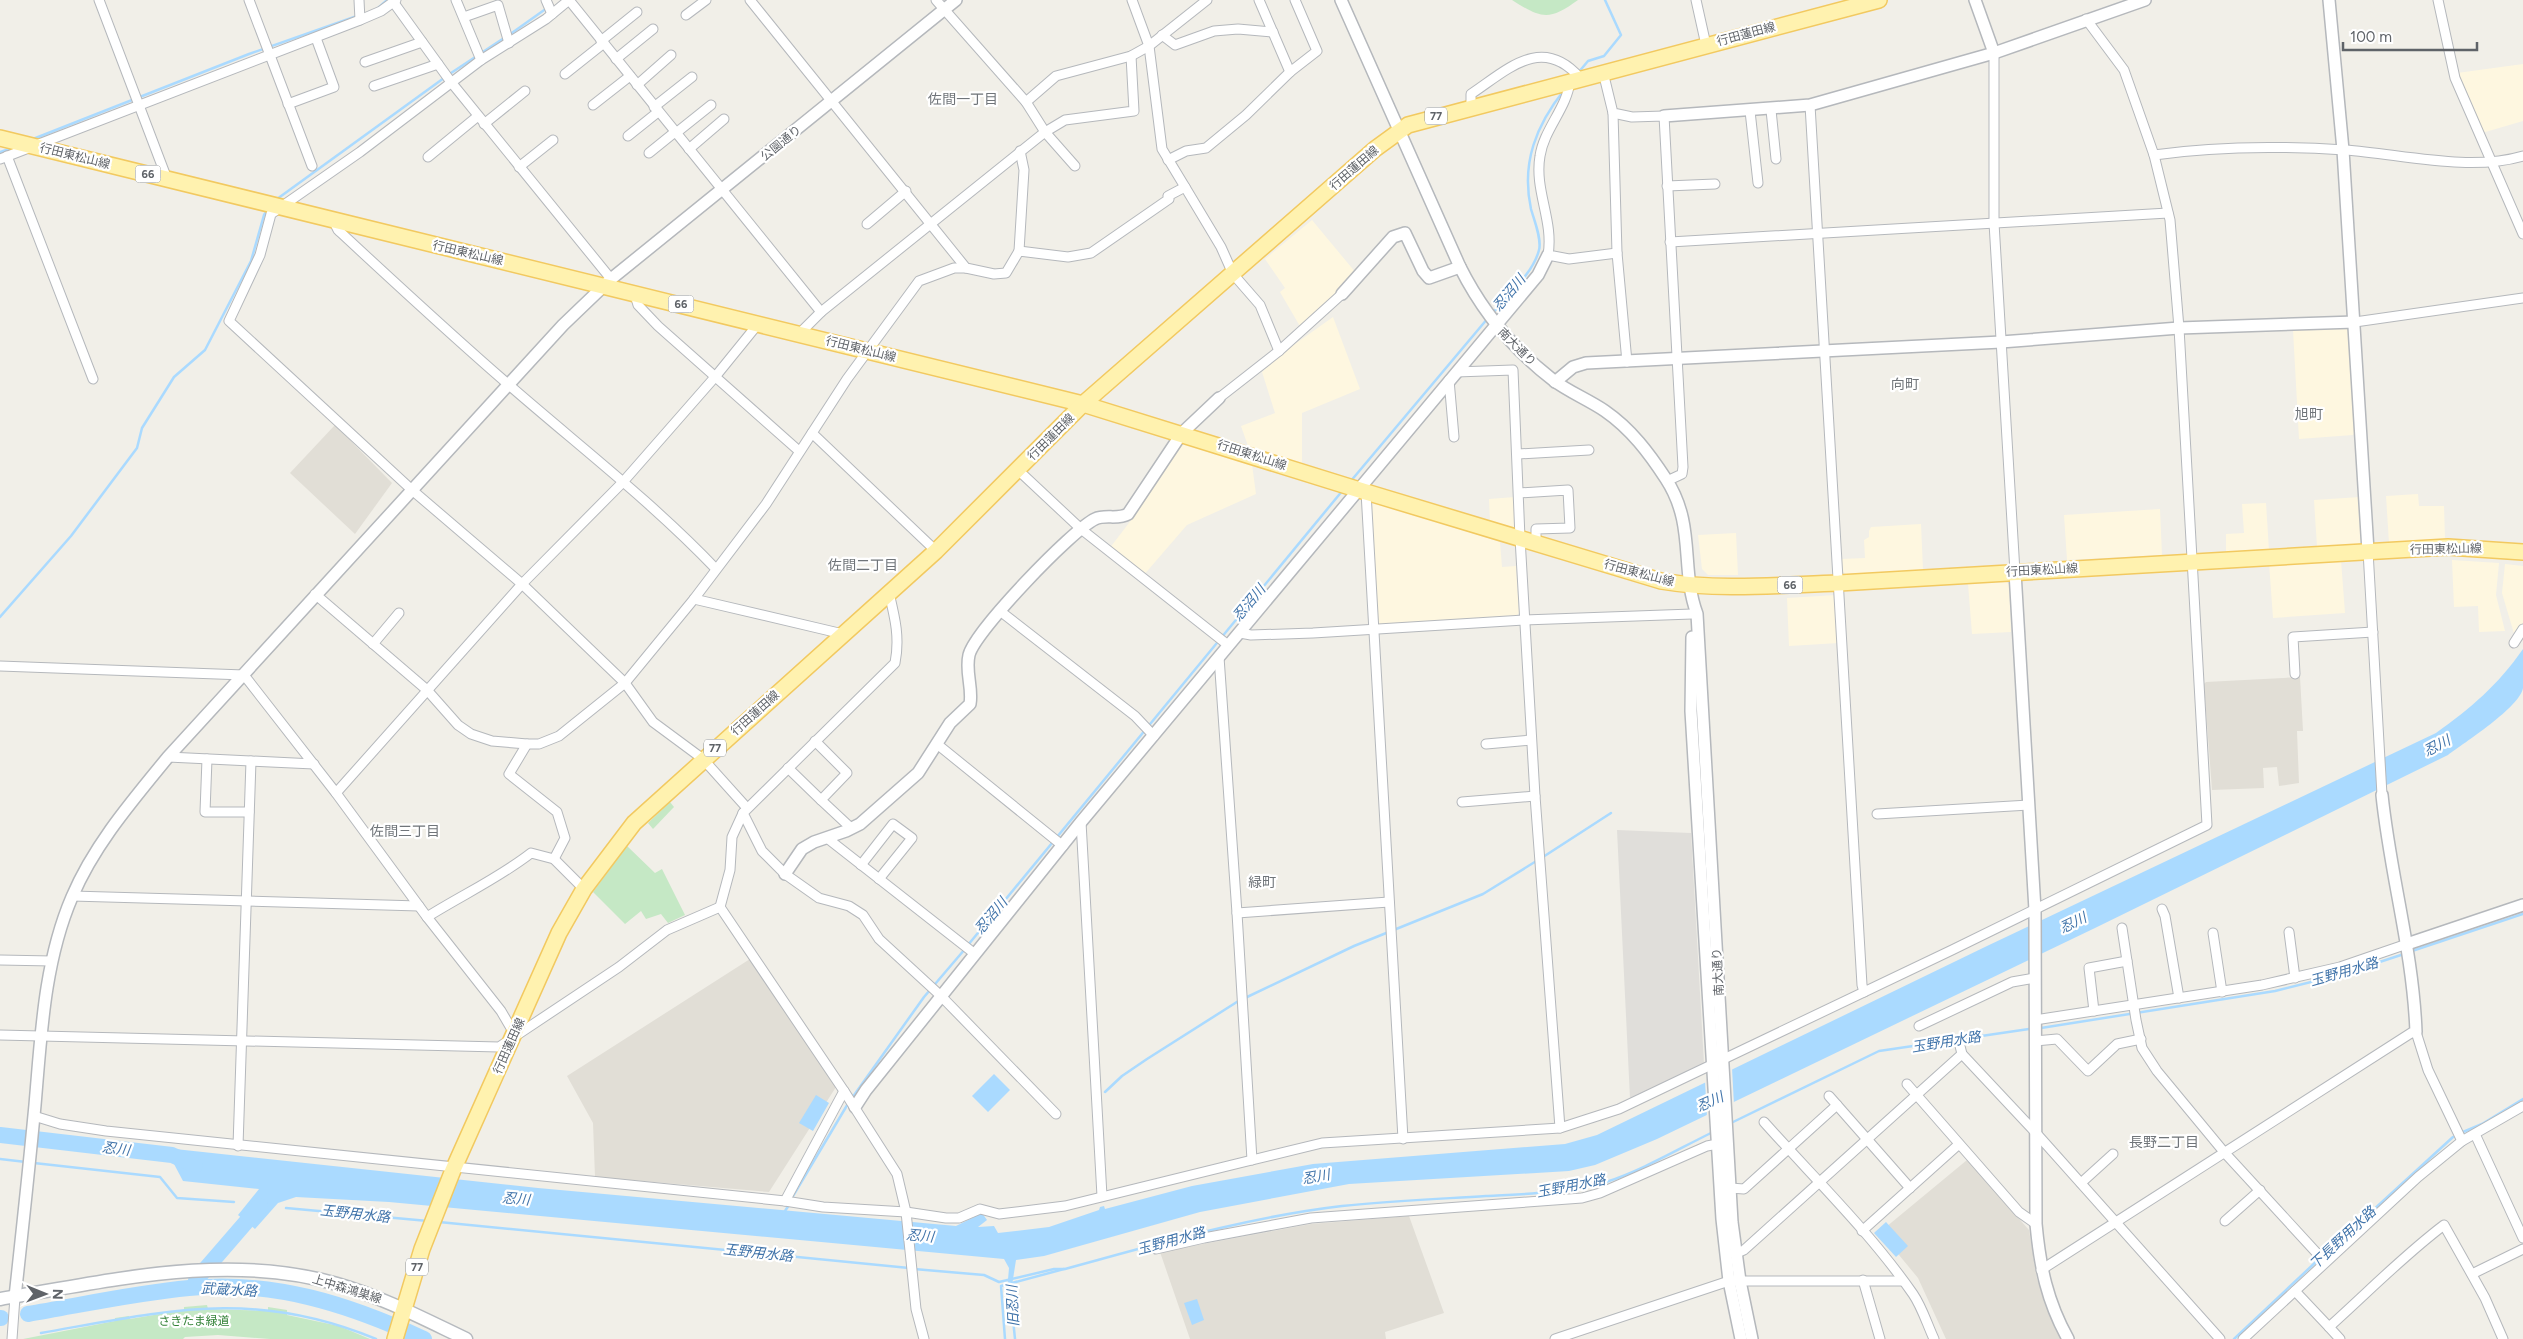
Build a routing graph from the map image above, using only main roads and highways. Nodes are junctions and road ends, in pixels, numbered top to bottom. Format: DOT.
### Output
graph roads {
  1 [pos="1878,0"];
  2 [pos="7,140"];
  3 [pos="1083,404"];
  4 [pos="2523,552"];
  5 [pos="0,1299"];
  6 [pos="402,1314"];
  7 [pos="395,1338"];
  8 [pos="466,1339"];
  1 -- 3 [label="main road, 行田蓮田線 / 77"];
  2 -- 3 [label="main road, 行田東松山線 / 66"];
  3 -- 4 [label="main road, 行田東松山線 / 66"];
  3 -- 6 [label="main road, 行田蓮田線 / 77"];
  5 -- 6 [label="main road, 上中森鴻巣線"];
  6 -- 7 [label="main road, 77"];
  6 -- 8 [label="main road, 上中森鴻巣線"];
}
